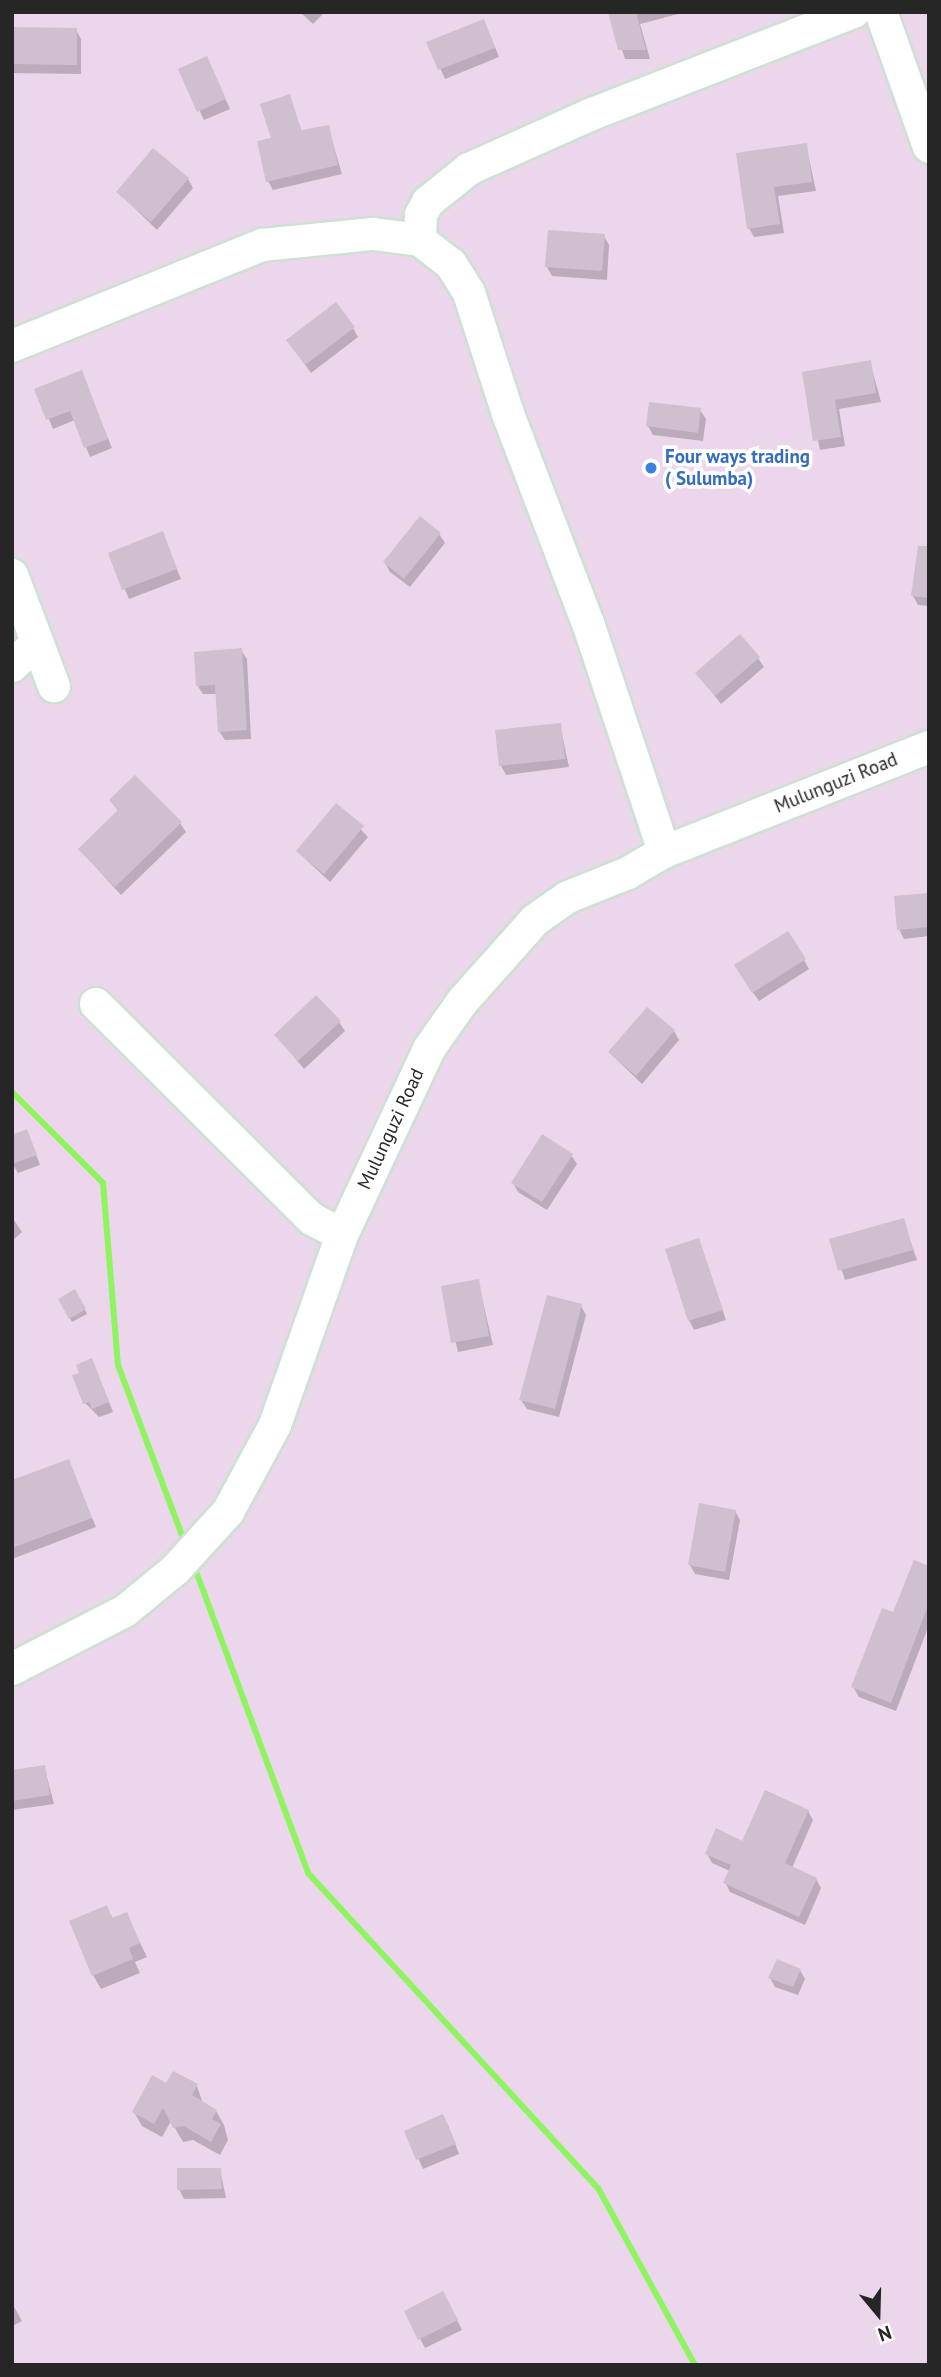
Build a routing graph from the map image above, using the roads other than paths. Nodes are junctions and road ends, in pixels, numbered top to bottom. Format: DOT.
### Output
graph roads {
  1 [pos="854,12"];
  2 [pos="881,12"];
  3 [pos="929,148"];
  4 [pos="420,240"];
  5 [pos="12,346"];
  6 [pos="12,575"];
  7 [pos="36,644"];
  8 [pos="12,666"];
  9 [pos="54,685"];
  10 [pos="929,747"];
  11 [pos="664,852"];
  12 [pos="96,1004"];
  13 [pos="342,1235"];
  14 [pos="12,1669"];
  1 -- 4 [label="street"];
  2 -- 3 [label="street"];
  4 -- 5 [label="street"];
  4 -- 11 [label="street"];
  6 -- 7 [label="street"];
  7 -- 8 [label="street"];
  7 -- 9 [label="street"];
  10 -- 11 [label="street, Mulunguzi Road"];
  11 -- 13 [label="street, Mulunguzi Road"];
  12 -- 13 [label="street"];
  13 -- 14 [label="street, Mulunguzi Road"];
}
